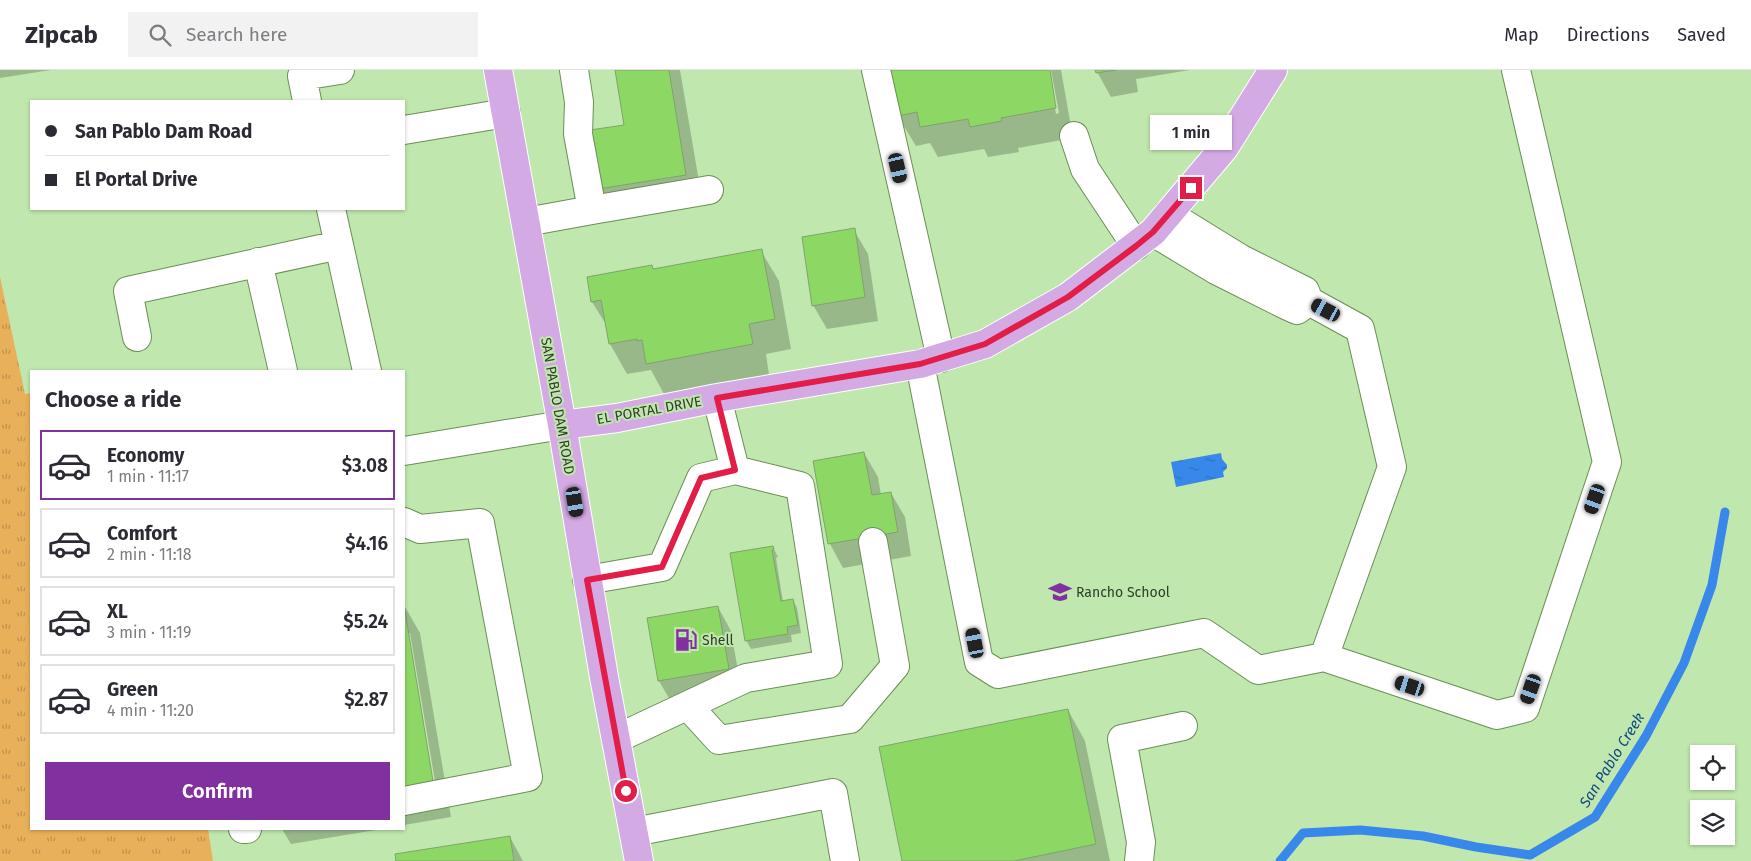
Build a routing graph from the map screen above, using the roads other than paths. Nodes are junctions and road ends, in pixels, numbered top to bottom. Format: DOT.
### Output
graph roads {
  1 [pos="340,70"];
  2 [pos="498,70"];
  3 [pos="574,70"];
  4 [pos="876,70"];
  5 [pos="1273,70"];
  6 [pos="1516,70"];
  7 [pos="307,100"];
  8 [pos="506,113"];
  9 [pos="405,130"];
  10 [pos="1074,136"];
  11 [pos="709,190"];
  12 [pos="331,210"];
  13 [pos="592,210"];
  14 [pos="526,222"];
  15 [pos="1153,231"];
  16 [pos="339,244"];
  17 [pos="258,262"];
  18 [pos="137,337"];
  19 [pos="931,361"];
  20 [pos="283,370"];
  21 [pos="366,370"];
  22 [pos="717,398"];
  23 [pos="562,425"];
  24 [pos="405,451"];
  25 [pos="735,470"];
  26 [pos="405,522"];
  27 [pos="873,542"];
  28 [pos="587,580"];
  29 [pos="1324,657"];
  30 [pos="688,706"];
  31 [pos="1183,726"];
  32 [pos="616,739"];
  33 [pos="405,800"];
  34 [pos="634,832"];
  35 [pos="639,861"];
  36 [pos="846,861"];
  37 [pos="1139,861"];
  1 -- 7 [label="lane"];
  2 -- 8 [label="main road, SAN PABLO DAM ROAD"];
  3 -- 13 [label="lane"];
  4 -- 19 [label="lane"];
  5 -- 15 [label="main road, EL PORTAL DRIVE"];
  6 -- 29 [label="lane"];
  8 -- 9 [label="lane"];
  8 -- 14 [label="main road, SAN PABLO DAM ROAD"];
  10 -- 15 [label="lane"];
  11 -- 13 [label="lane"];
  12 -- 16 [label="lane"];
  13 -- 14 [label="lane"];
  14 -- 23 [label="main road, SAN PABLO DAM ROAD"];
  15 -- 19 [label="main road, EL PORTAL DRIVE"];
  15 -- 29 [label="lane"];
  16 -- 17 [label="lane"];
  16 -- 21 [label="lane"];
  17 -- 18 [label="lane"];
  17 -- 20 [label="lane"];
  19 -- 22 [label="main road, EL PORTAL DRIVE"];
  19 -- 29 [label="lane"];
  22 -- 23 [label="main road, EL PORTAL DRIVE"];
  22 -- 25 [label="lane"];
  23 -- 24 [label="lane"];
  23 -- 28 [label="main road, SAN PABLO DAM ROAD"];
  25 -- 28 [label="lane"];
  25 -- 30 [label="lane"];
  26 -- 33 [label="lane"];
  27 -- 30 [label="lane"];
  28 -- 32 [label="main road, SAN PABLO DAM ROAD"];
  30 -- 32 [label="lane"];
  31 -- 37 [label="lane"];
  32 -- 34 [label="main road, SAN PABLO DAM ROAD"];
  34 -- 35 [label="main road, SAN PABLO DAM ROAD"];
  34 -- 36 [label="lane"];
}
